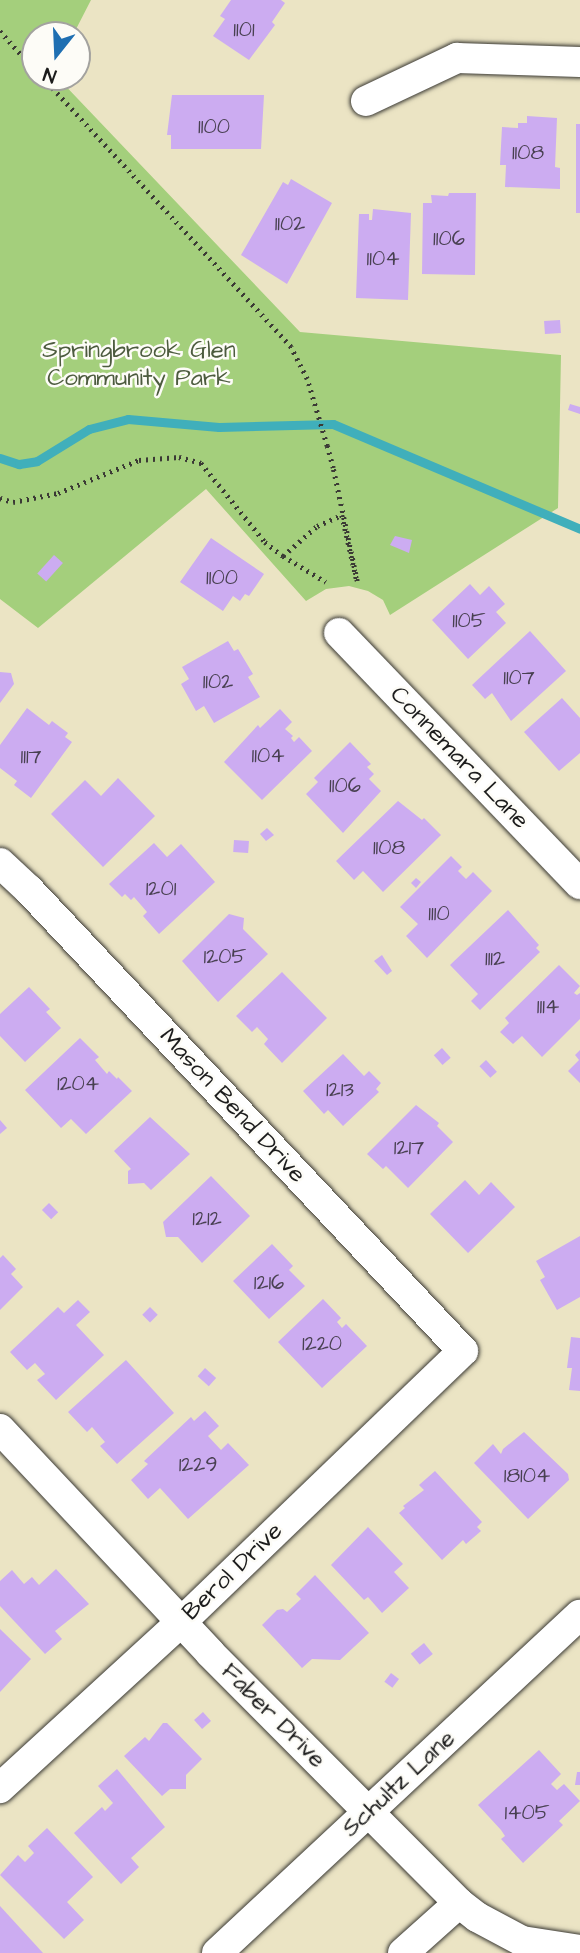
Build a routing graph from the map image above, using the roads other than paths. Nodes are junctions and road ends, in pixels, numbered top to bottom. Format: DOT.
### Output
graph roads {
  1 [pos="580,62"];
  2 [pos="366,101"];
  3 [pos="338,634"];
  4 [pos="0,863"];
  5 [pos="575,868"];
  6 [pos="463,1351"];
  7 [pos="0,1429"];
  8 [pos="580,1615"];
  9 [pos="181,1622"];
  10 [pos="0,1788"];
  11 [pos="369,1812"];
  12 [pos="459,1903"];
  13 [pos="580,1950"];
  14 [pos="217,1953"];
  15 [pos="404,1953"];
  1 -- 2 [label="street"];
  3 -- 5 [label="street, Connemara Lane"];
  4 -- 6 [label="street, Mason Bend Drive"];
  6 -- 9 [label="street, Berol Drive"];
  7 -- 9 [label="street, Faber Drive"];
  8 -- 11 [label="street, Schultz Lane"];
  9 -- 10 [label="street, Berol Drive"];
  9 -- 11 [label="street, Faber Drive"];
  11 -- 12 [label="street, Faber Drive"];
  11 -- 14 [label="street, Schultz Lane"];
  12 -- 13 [label="street, Faber Drive"];
  12 -- 15 [label="street"];
}
